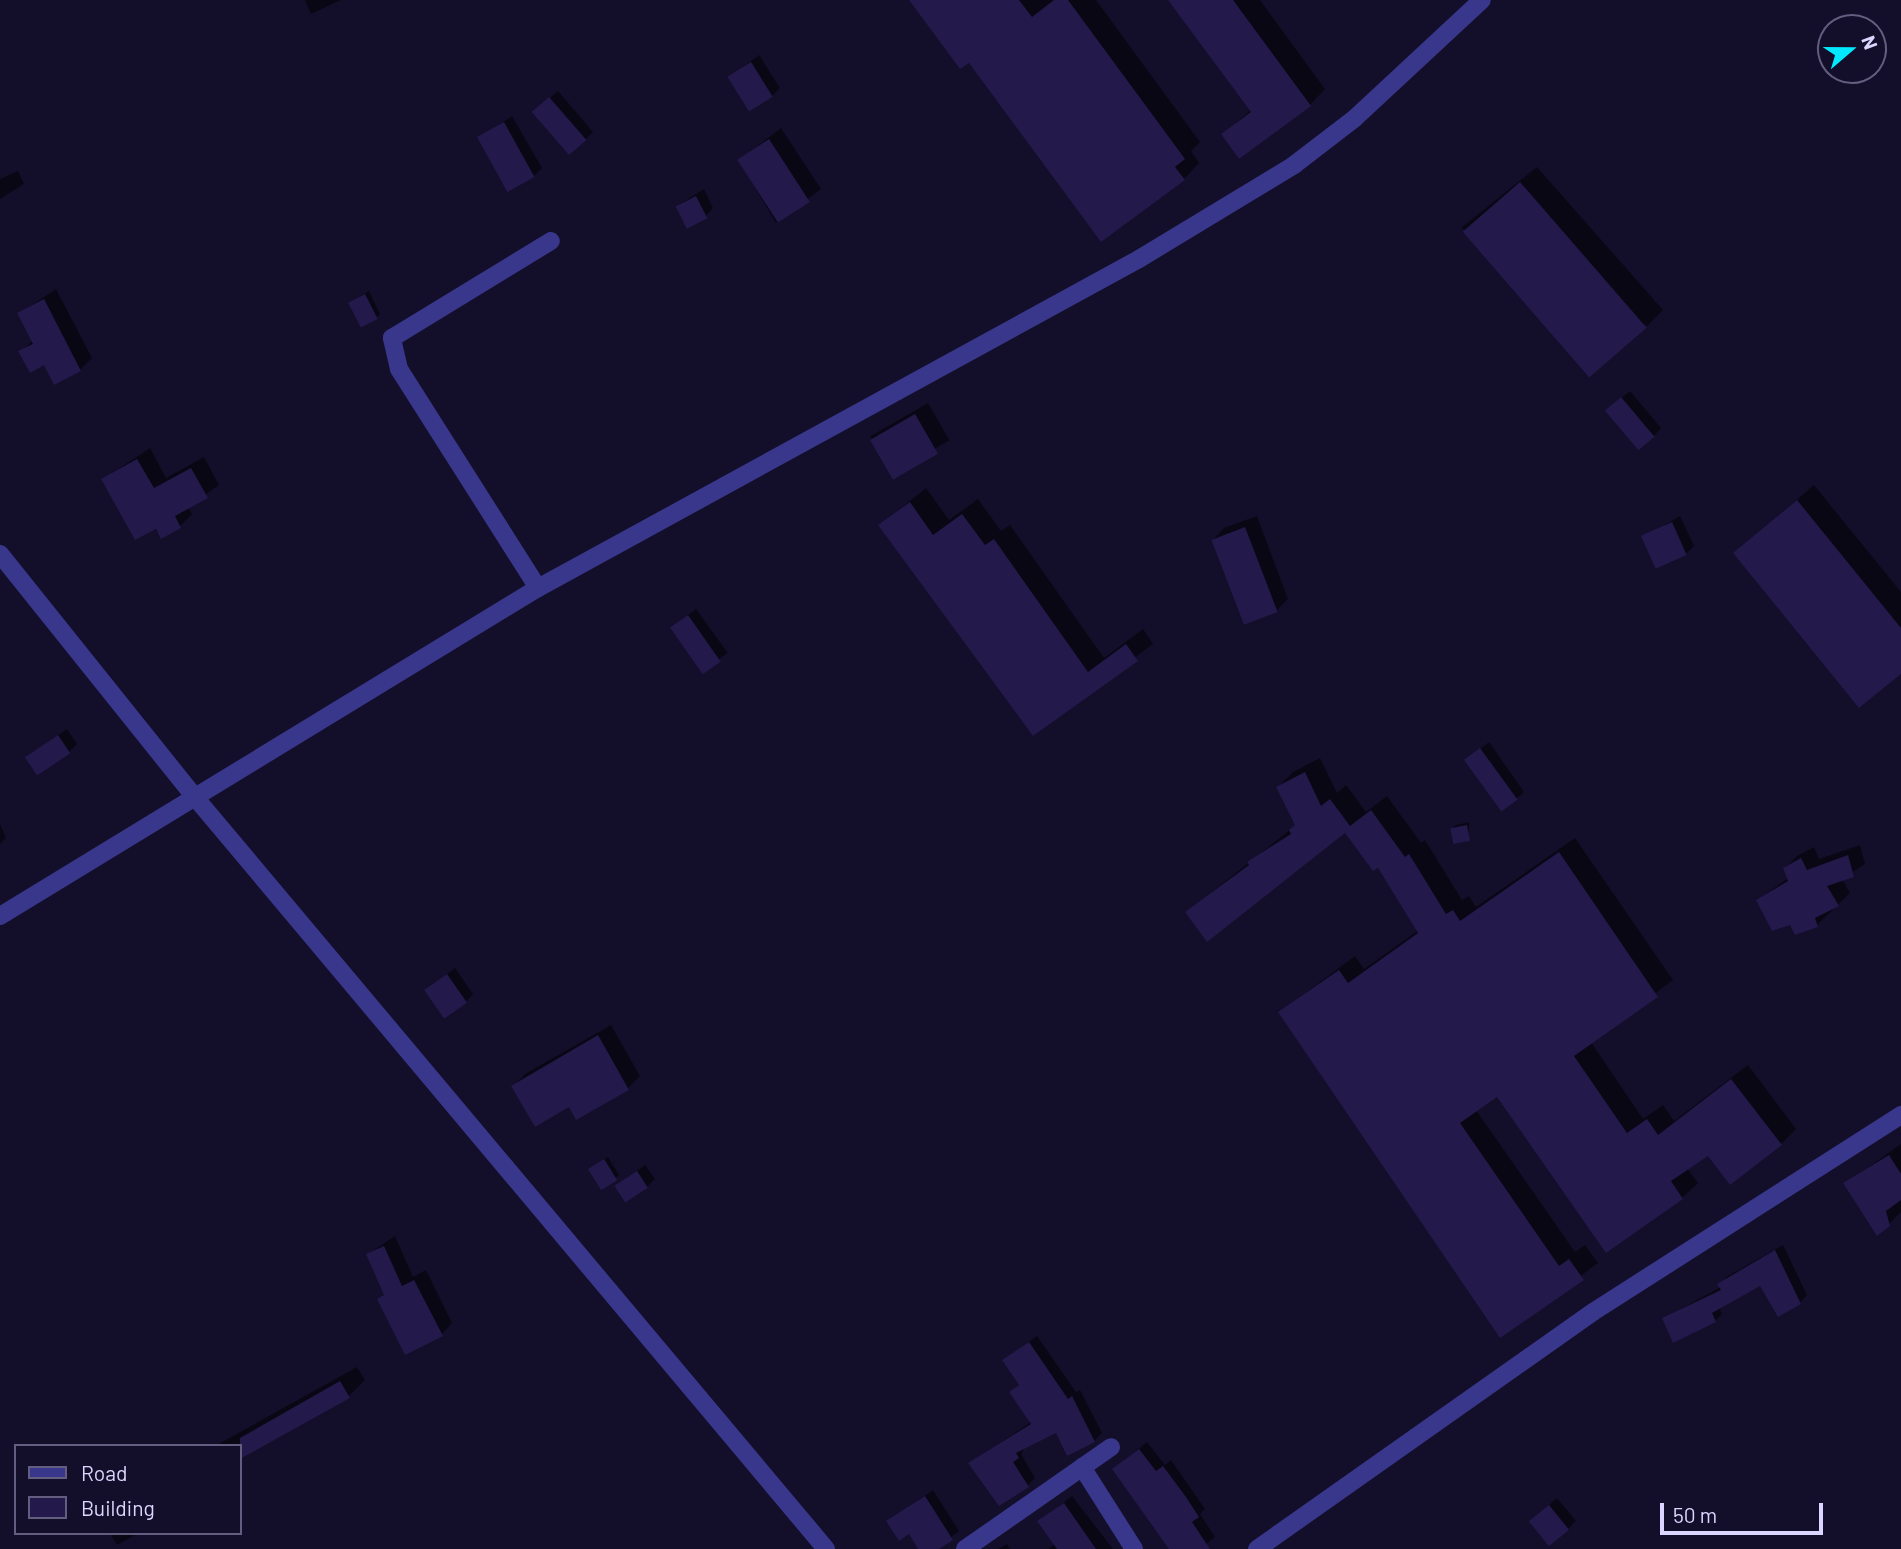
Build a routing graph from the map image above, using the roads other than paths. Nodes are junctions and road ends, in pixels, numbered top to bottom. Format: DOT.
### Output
graph roads {
  1 [pos="1482,0"];
  2 [pos="551,242"];
  3 [pos="0,554"];
  4 [pos="538,588"];
  5 [pos="194,796"];
  6 [pos="0,916"];
  7 [pos="1901,1115"];
  8 [pos="1111,1447"];
  9 [pos="1082,1467"];
  10 [pos="826,1549"];
  11 [pos="965,1549"];
  12 [pos="1134,1549"];
  13 [pos="1257,1549"];
  1 -- 4 [label="street"];
  2 -- 4 [label="street"];
  3 -- 5 [label="street"];
  4 -- 5 [label="street"];
  5 -- 6 [label="street"];
  5 -- 10 [label="street"];
  7 -- 13 [label="street"];
  8 -- 9 [label="street"];
  9 -- 11 [label="street"];
  9 -- 12 [label="street"];
}
